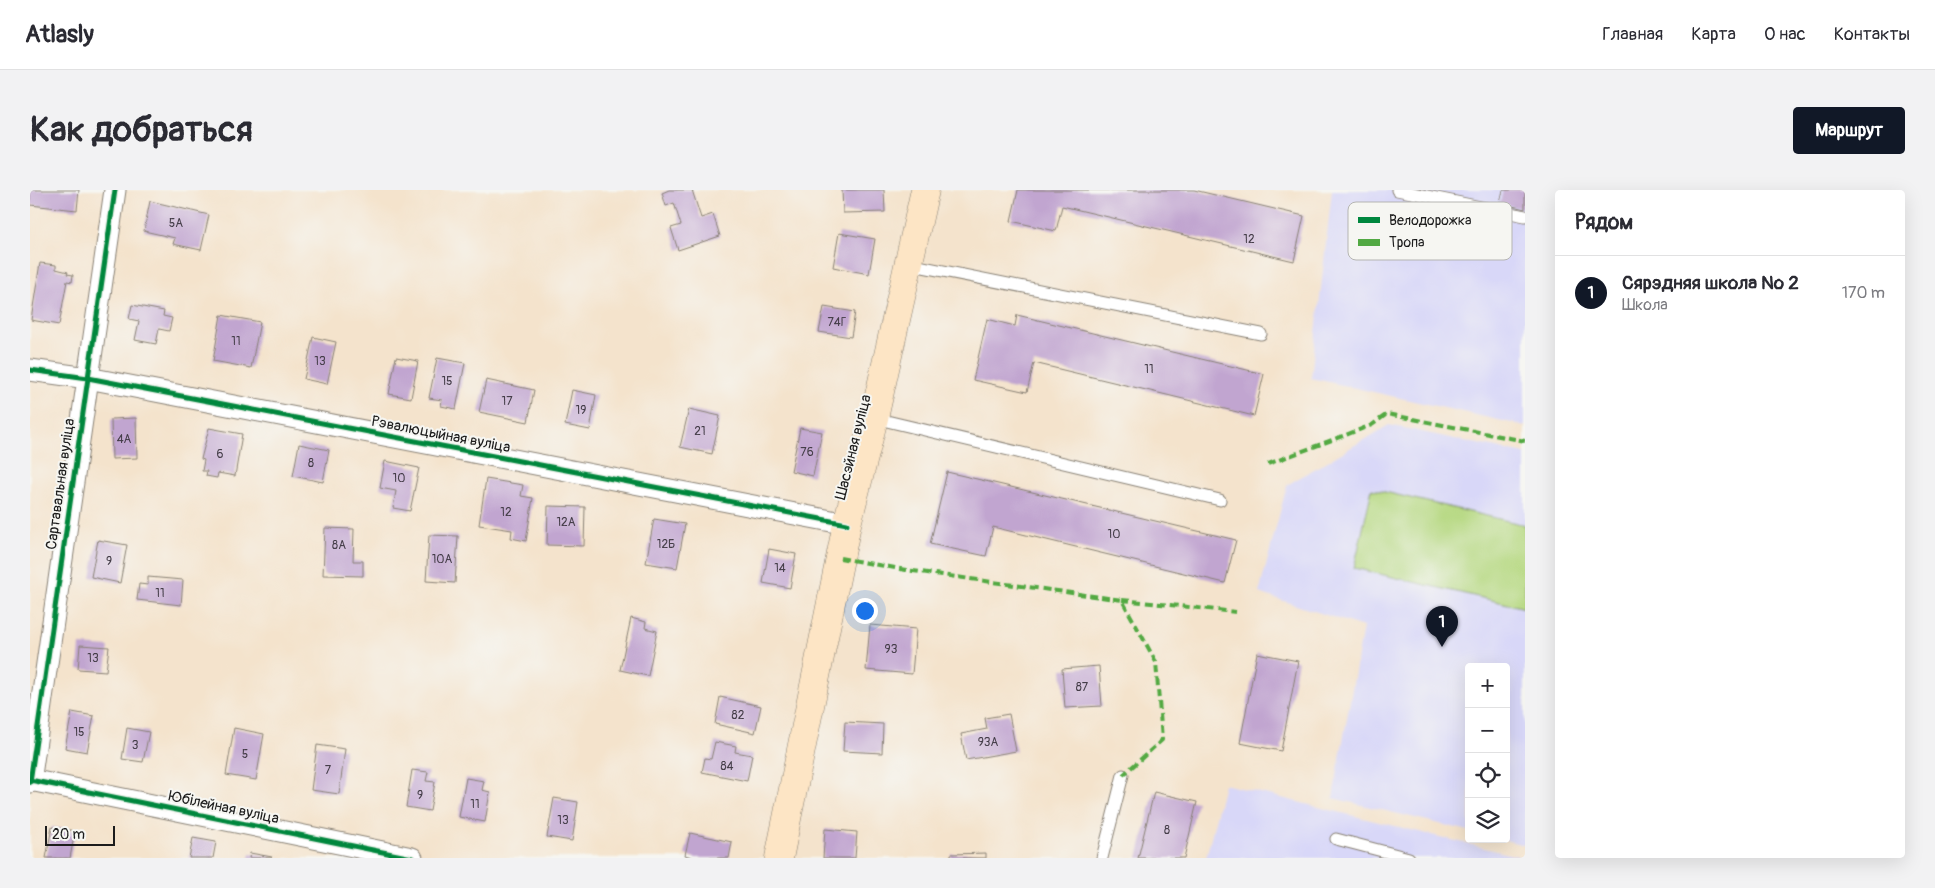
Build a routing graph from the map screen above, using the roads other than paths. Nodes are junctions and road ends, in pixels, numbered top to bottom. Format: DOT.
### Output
graph roads {
  1 [pos="115,190"];
  2 [pos="925,190"];
  3 [pos="1397,190"];
  4 [pos="1456,202"];
  5 [pos="1512,213"];
  6 [pos="1525,216"];
  7 [pos="908,264"];
  8 [pos="1261,334"];
  9 [pos="30,370"];
  10 [pos="88,378"];
  11 [pos="874,418"];
  12 [pos="1220,500"];
  13 [pos="847,524"];
  14 [pos="1123,775"];
  15 [pos="30,781"];
  16 [pos="1336,839"];
  17 [pos="412,858"];
  18 [pos="779,858"];
  19 [pos="1102,858"];
  20 [pos="1409,858"];
  1 -- 10 [label="street, Сартавальная вуліца"];
  2 -- 7 [label="main road, Шасэйная вуліца"];
  3 -- 4 [label="lane"];
  5 -- 6 [label="lane"];
  7 -- 8 [label="lane"];
  7 -- 11 [label="main road, Шасэйная вуліца"];
  9 -- 10 [label="street, Рэвалюцыйная вуліца"];
  10 -- 13 [label="street, Рэвалюцыйная вуліца"];
  10 -- 15 [label="street, Сартавальная вуліца"];
  11 -- 12 [label="lane"];
  11 -- 13 [label="main road, Шасэйная вуліца"];
  13 -- 18 [label="main road, Шасэйная вуліца"];
  14 -- 19 [label="lane"];
  15 -- 17 [label="street, Юбілейная вуліца"];
  16 -- 20 [label="lane"];
}
